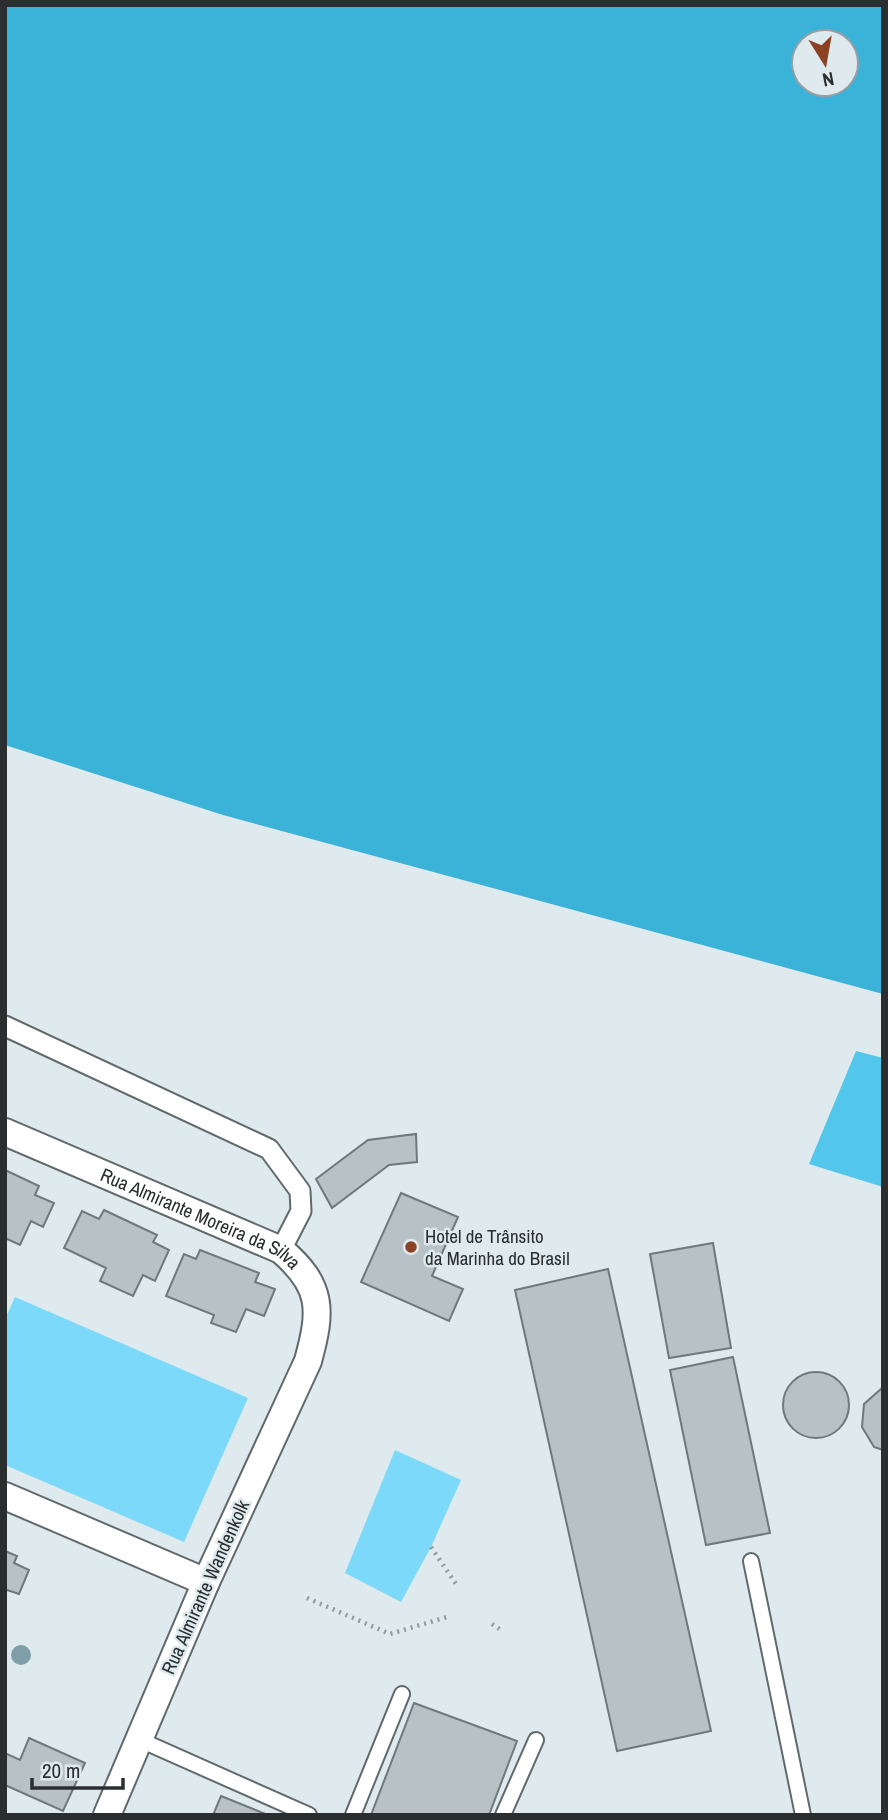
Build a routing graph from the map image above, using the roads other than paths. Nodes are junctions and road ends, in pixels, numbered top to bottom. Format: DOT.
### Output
graph roads {
  1 [pos="5,1026"];
  2 [pos="5,1132"];
  3 [pos="281,1250"];
  4 [pos="308,1361"];
  5 [pos="5,1496"];
  6 [pos="751,1561"];
  7 [pos="206,1582"];
  8 [pos="402,1694"];
  9 [pos="138,1739"];
  10 [pos="536,1740"];
  11 [pos="107,1815"];
  12 [pos="309,1815"];
  13 [pos="353,1815"];
  14 [pos="503,1815"];
  15 [pos="803,1815"];
  1 -- 3 [label="street"];
  2 -- 3 [label="street, Rua Almirante Moreira da Silva"];
  3 -- 4 [label="street, Rua Almirante Moreira da Silva"];
  4 -- 7 [label="street, Rua Almirante Wandenkolk"];
  5 -- 7 [label="street"];
  6 -- 15 [label="lane"];
  7 -- 9 [label="street, Rua Almirante Wandenkolk"];
  8 -- 13 [label="lane"];
  9 -- 11 [label="street, Rua Almirante Wandenkolk"];
  9 -- 12 [label="lane"];
  10 -- 14 [label="lane"];
}
